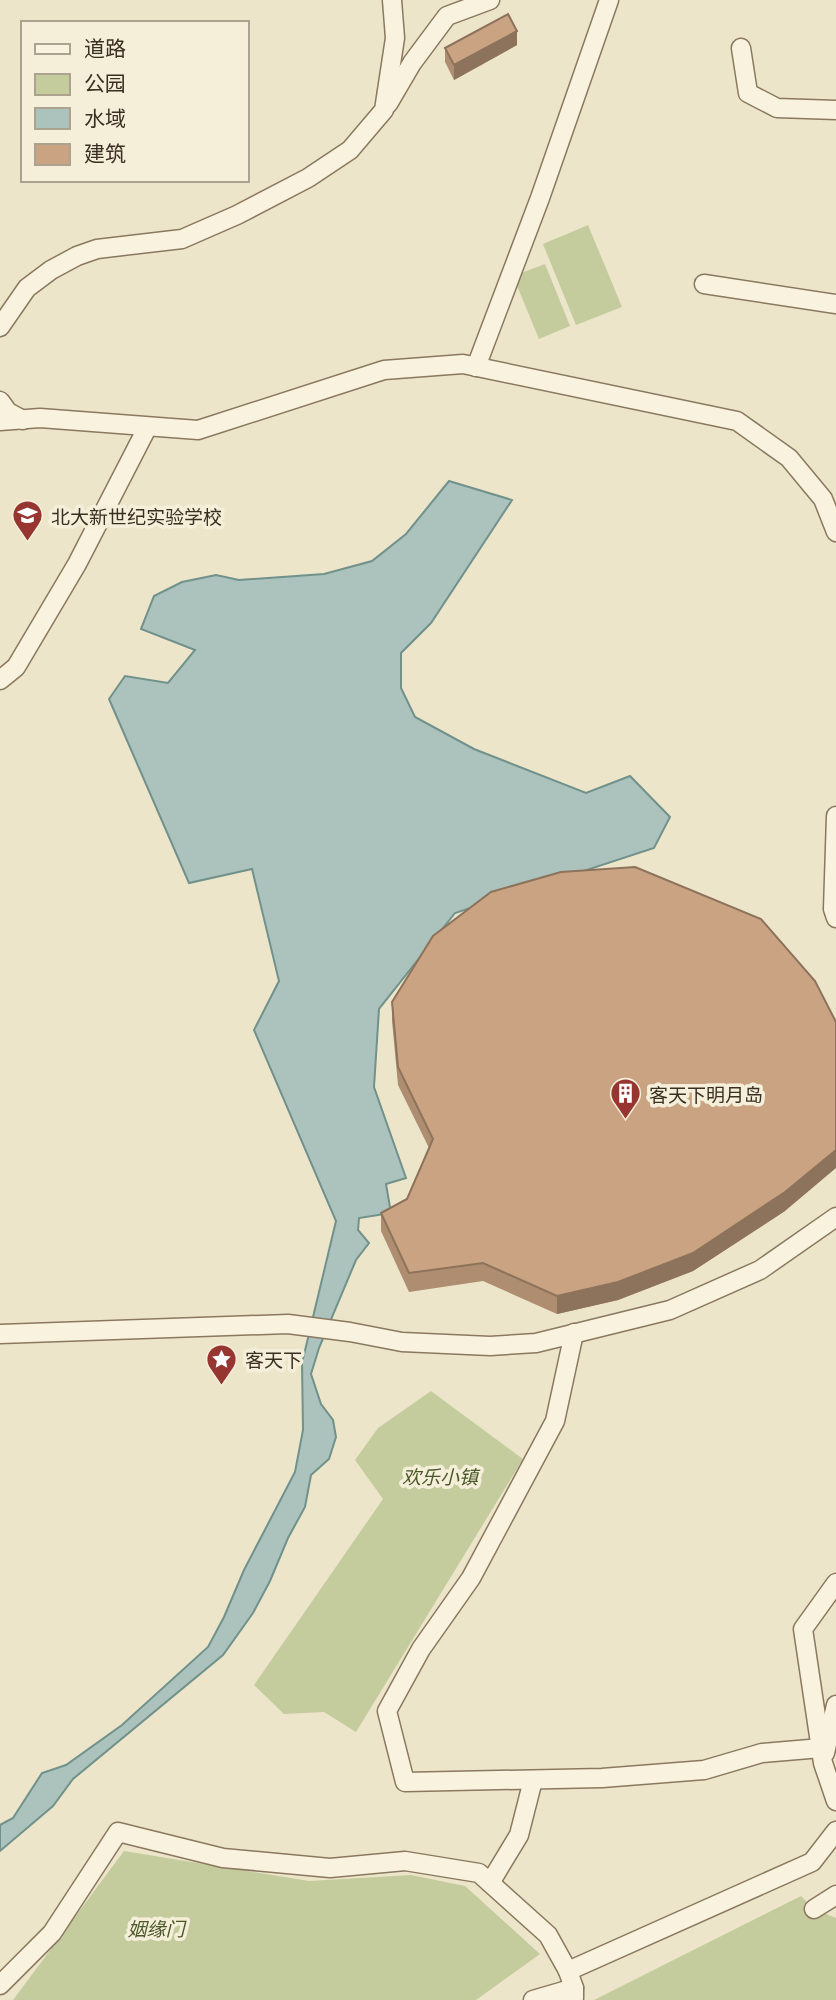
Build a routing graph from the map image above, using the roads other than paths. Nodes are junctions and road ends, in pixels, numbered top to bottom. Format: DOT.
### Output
graph roads {
  1 [pos="392,0"];
  2 [pos="490,0"];
  3 [pos="609,0"];
  4 [pos="741,48"];
  5 [pos="384,110"];
  6 [pos="836,110"];
  7 [pos="704,284"];
  8 [pos="836,304"];
  9 [pos="0,327"];
  10 [pos="476,366"];
  11 [pos="0,401"];
  12 [pos="23,420"];
  13 [pos="0,421"];
  14 [pos="147,428"];
  15 [pos="829,496"];
  16 [pos="836,532"];
  17 [pos="0,680"];
  18 [pos="836,816"];
  19 [pos="836,918"];
  20 [pos="836,1217"];
  21 [pos="0,1334"];
  22 [pos="574,1334"];
  23 [pos="836,1583"];
  24 [pos="836,1705"];
  25 [pos="822,1755"];
  26 [pos="533,1780"];
  27 [pos="836,1801"];
  28 [pos="832,1843"];
  29 [pos="490,1883"];
  30 [pos="836,1895"];
  31 [pos="814,1909"];
  32 [pos="0,1985"];
  33 [pos="572,1987"];
  34 [pos="533,2000"];
  1 -- 5 [label="street"];
  2 -- 5 [label="street"];
  3 -- 10 [label="street"];
  4 -- 6 [label="street"];
  5 -- 9 [label="street"];
  7 -- 8 [label="street"];
  10 -- 14 [label="street"];
  10 -- 15 [label="street"];
  11 -- 12 [label="street"];
  12 -- 13 [label="street"];
  12 -- 14 [label="street"];
  14 -- 17 [label="street"];
  15 -- 16 [label="street"];
  18 -- 19 [label="street"];
  20 -- 22 [label="street"];
  21 -- 22 [label="street"];
  22 -- 26 [label="street"];
  23 -- 25 [label="street"];
  24 -- 25 [label="street"];
  25 -- 26 [label="street"];
  25 -- 27 [label="street"];
  26 -- 29 [label="street"];
  28 -- 33 [label="street"];
  29 -- 32 [label="street"];
  29 -- 33 [label="street"];
  30 -- 31 [label="street"];
  33 -- 34 [label="street"];
}
